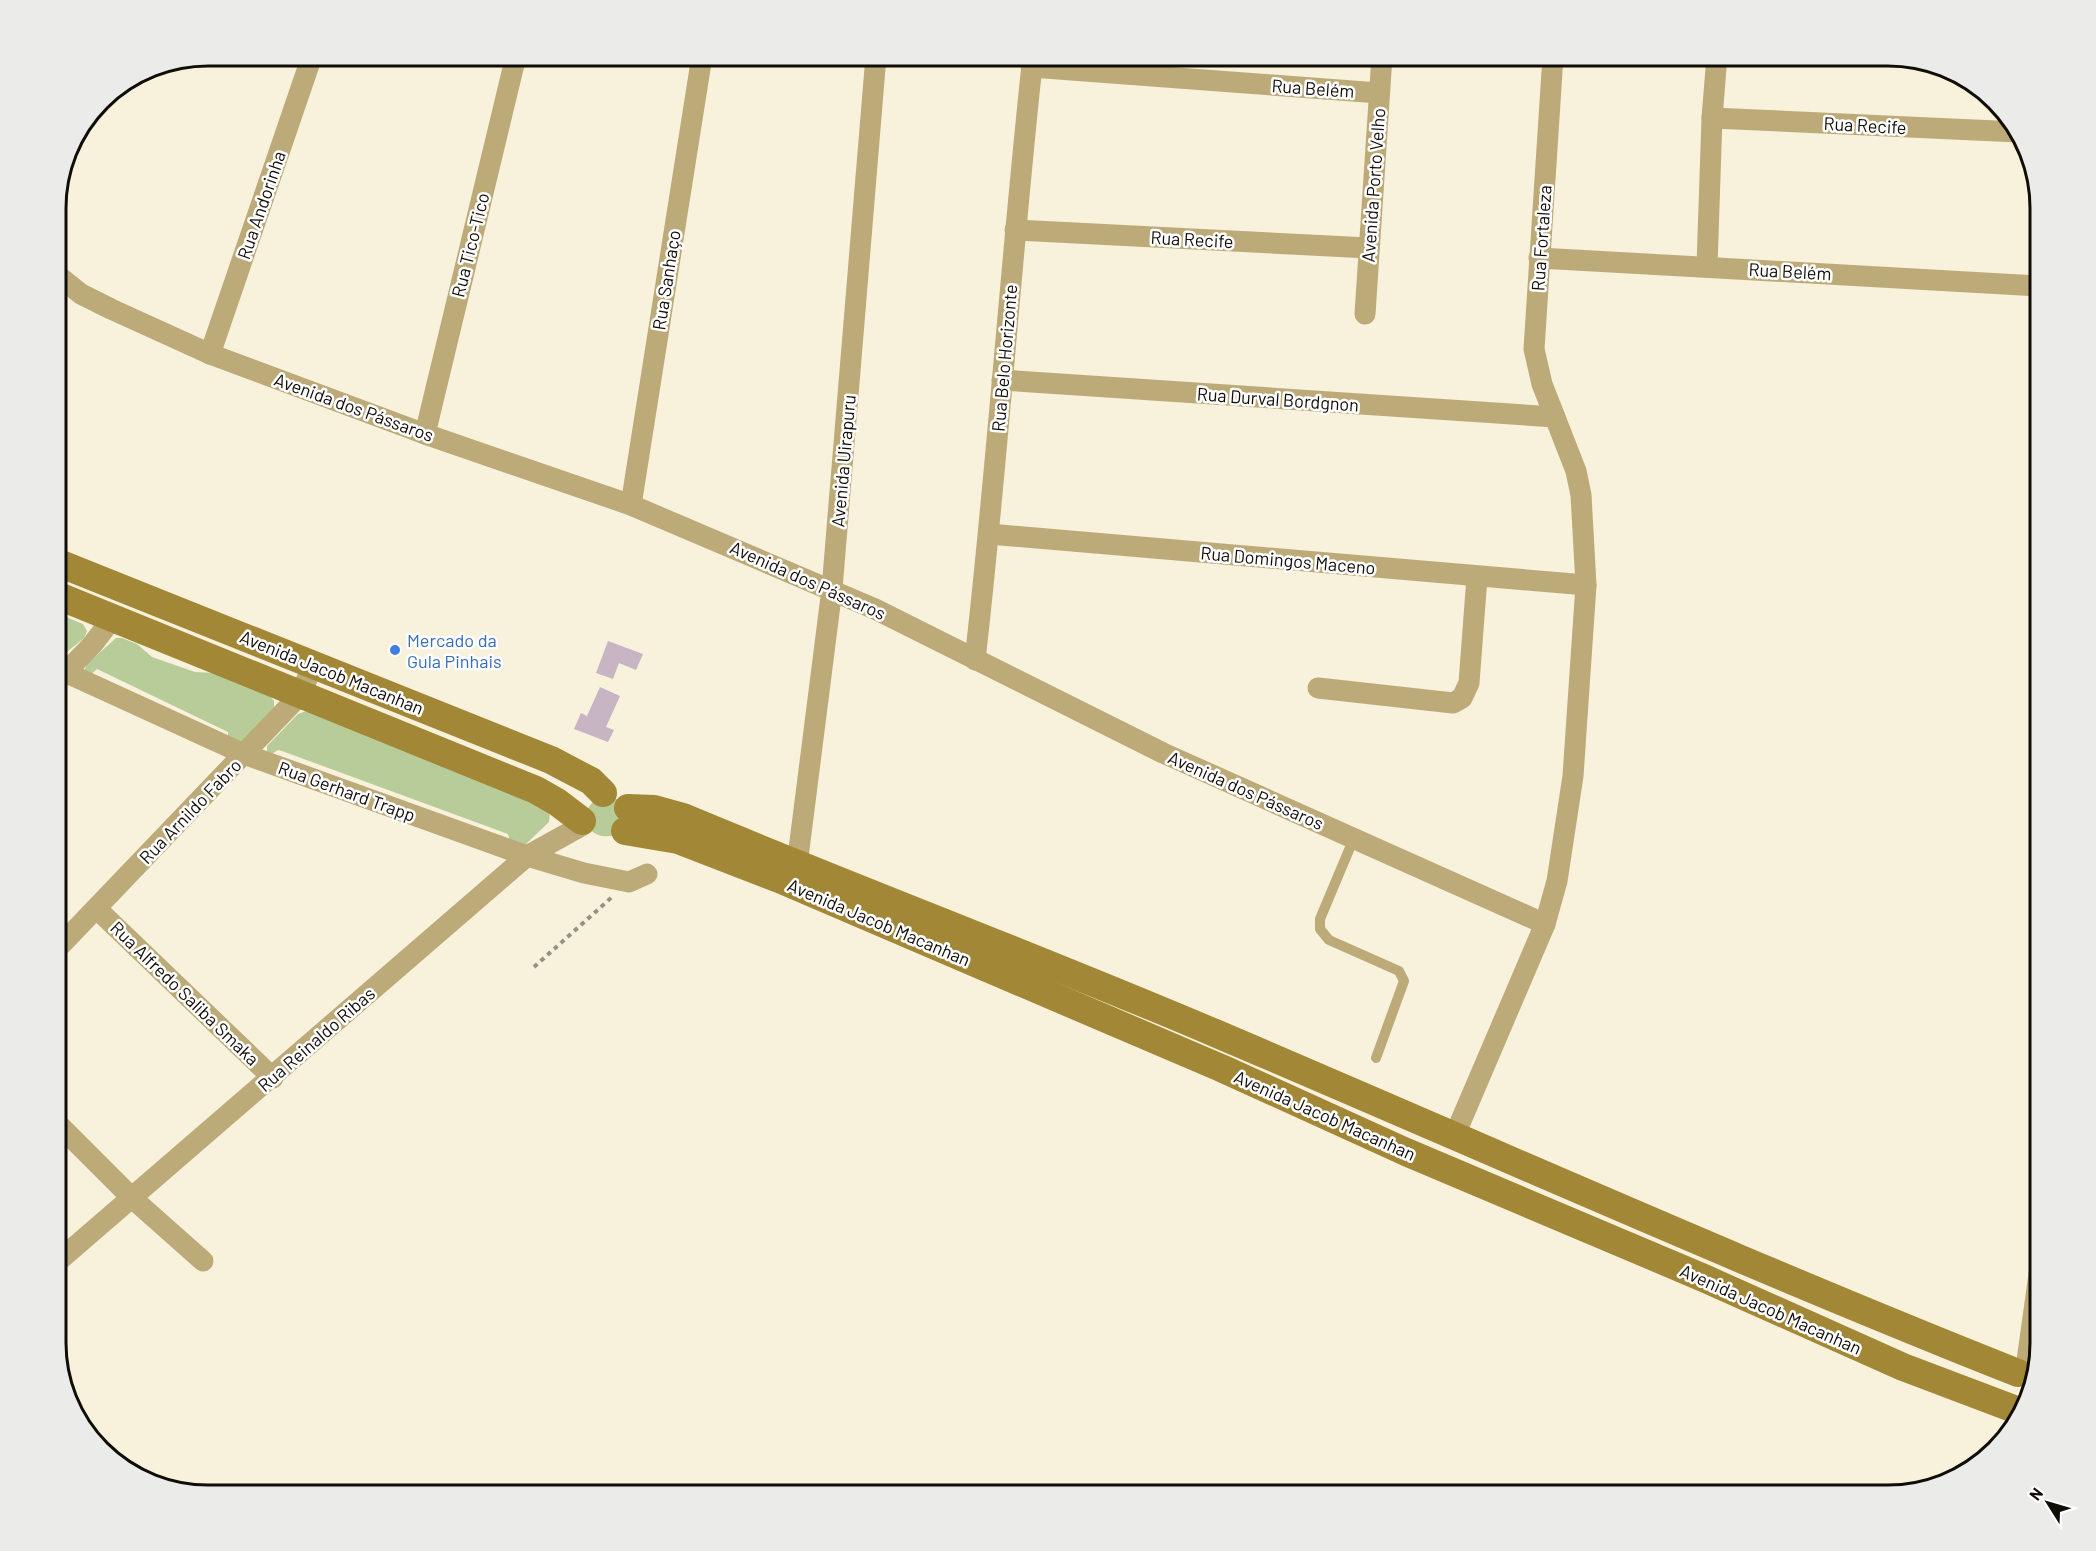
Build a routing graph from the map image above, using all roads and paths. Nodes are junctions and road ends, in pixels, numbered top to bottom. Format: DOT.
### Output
graph roads {
  1 [pos="309,66"];
  2 [pos="514,66"];
  3 [pos="700,66"];
  4 [pos="875,66"];
  5 [pos="1031,66"];
  6 [pos="1086,66"];
  7 [pos="1381,66"];
  8 [pos="1552,66"];
  9 [pos="1716,66"];
  10 [pos="1379,93"];
  11 [pos="1712,118"];
  12 [pos="2007,132"];
  13 [pos="1015,230"];
  14 [pos="1368,248"];
  15 [pos="1539,258"];
  16 [pos="1707,266"];
  17 [pos="66,282"];
  18 [pos="2030,285"];
  19 [pos="1365,314"];
  20 [pos="210,354"];
  21 [pos="1002,380"];
  22 [pos="1555,417"];
  23 [pos="425,434"];
  24 [pos="631,505"];
  25 [pos="989,534"];
  26 [pos="66,566"];
  27 [pos="1477,577"];
  28 [pos="1586,585"];
  29 [pos="832,589"];
  30 [pos="66,599"];
  31 [pos="112,619"];
  32 [pos="975,660"];
  33 [pos="313,664"];
  34 [pos="66,668"];
  35 [pos="66,677"];
  36 [pos="1318,688"];
  37 [pos="301,694"];
  38 [pos="244,754"];
  39 [pos="603,793"];
  40 [pos="626,819"];
  41 [pos="582,823"];
  42 [pos="1354,838"];
  43 [pos="527,856"];
  44 [pos="797,865"];
  45 [pos="638,878"];
  46 [pos="97,909"];
  47 [pos="1545,924"];
  48 [pos="66,940"];
  49 [pos="534,967"];
  50 [pos="1376,1059"];
  51 [pos="273,1078"];
  52 [pos="66,1132"];
  53 [pos="1454,1137"];
  54 [pos="132,1198"];
  55 [pos="66,1254"];
  56 [pos="203,1261"];
  57 [pos="2030,1346"];
  58 [pos="2027,1370"];
  59 [pos="2015,1405"];
  60 [pos="2013,1409"];
  1 -- 20 [label="street, Rua Andorinha"];
  2 -- 23 [label="street, Rua Tico-Tico"];
  3 -- 24 [label="street, Rua Sanhaço"];
  4 -- 29 [label="street, Avenida Uirapuru"];
  5 -- 13 [label="street, Rua Belo Horizonte"];
  6 -- 10 [label="street, Rua Belém"];
  7 -- 10 [label="street, Avenida Porto Velho"];
  8 -- 15 [label="street, Rua Fortaleza"];
  9 -- 11 [label="street"];
  10 -- 14 [label="street, Avenida Porto Velho"];
  11 -- 12 [label="street, Rua Recife"];
  11 -- 16 [label="street"];
  13 -- 14 [label="street, Rua Recife"];
  13 -- 21 [label="street, Rua Belo Horizonte"];
  14 -- 19 [label="street, Avenida Porto Velho"];
  15 -- 16 [label="street, Rua Belém"];
  15 -- 22 [label="street, Rua Fortaleza"];
  16 -- 18 [label="street, Rua Belém"];
  17 -- 20 [label="street, Avenida dos Pássaros"];
  20 -- 23 [label="street, Avenida dos Pássaros"];
  21 -- 22 [label="street, Rua Durval Bordgnon"];
  21 -- 25 [label="street, Rua Belo Horizonte"];
  22 -- 28 [label="street, Rua Fortaleza"];
  23 -- 24 [label="street, Avenida dos Pássaros"];
  24 -- 29 [label="street, Avenida dos Pássaros"];
  25 -- 27 [label="street, Rua Domingos Maceno"];
  25 -- 32 [label="street, Rua Belo Horizonte"];
  26 -- 33 [label="main road, Avenida Jacob Macanhan"];
  27 -- 28 [label="street, Rua Domingos Maceno"];
  27 -- 36 [label="street"];
  28 -- 47 [label="street, Rua Fortaleza"];
  29 -- 32 [label="street, Avenida dos Pássaros"];
  29 -- 44 [label="street, Avenida Uirapuru"];
  30 -- 31 [label="main road, Avenida Jacob Macanhan"];
  31 -- 34 [label="street"];
  31 -- 37 [label="main road, Avenida Jacob Macanhan"];
  32 -- 42 [label="street, Avenida dos Pássaros"];
  33 -- 37 [label="street, Rua Arnildo Fabro"];
  33 -- 39 [label="main road, Avenida Jacob Macanhan"];
  35 -- 38 [label="street, Rua Gerhard Trapp"];
  37 -- 38 [label="street, Rua Arnildo Fabro"];
  37 -- 41 [label="main road, Avenida Jacob Macanhan"];
  38 -- 43 [label="street, Rua Gerhard Trapp"];
  38 -- 46 [label="street, Rua Arnildo Fabro"];
  39 -- 40 [label="main road"];
  39 -- 41 [label="main road"];
  40 -- 41 [label="main road"];
  40 -- 44 [label="main road, Avenida Jacob Macanhan"];
  40 -- 60 [label="main road, Avenida Jacob Macanhan"];
  41 -- 43 [label="street, Rua Reinaldo Ribas"];
  42 -- 47 [label="street, Avenida dos Pássaros"];
  42 -- 50 [label="lane"];
  43 -- 45 [label="street, Rua Gerhard Trapp"];
  43 -- 51 [label="street, Rua Reinaldo Ribas"];
  44 -- 53 [label="main road, Avenida Jacob Macanhan"];
  45 -- 49 [label="path"];
  46 -- 48 [label="street, Rua Arnildo Fabro"];
  46 -- 51 [label="street, Rua Alfredo Saliba Smaka"];
  47 -- 53 [label="street, Rua Fortaleza"];
  51 -- 54 [label="street, Rua Reinaldo Ribas"];
  52 -- 54 [label="street"];
  53 -- 58 [label="main road, Avenida Jacob Macanhan"];
  54 -- 55 [label="street, Rua Reinaldo Ribas"];
  54 -- 56 [label="street"];
  57 -- 58 [label="street"];
  58 -- 59 [label="main road, Avenida Jacob Macanhan"];
}
